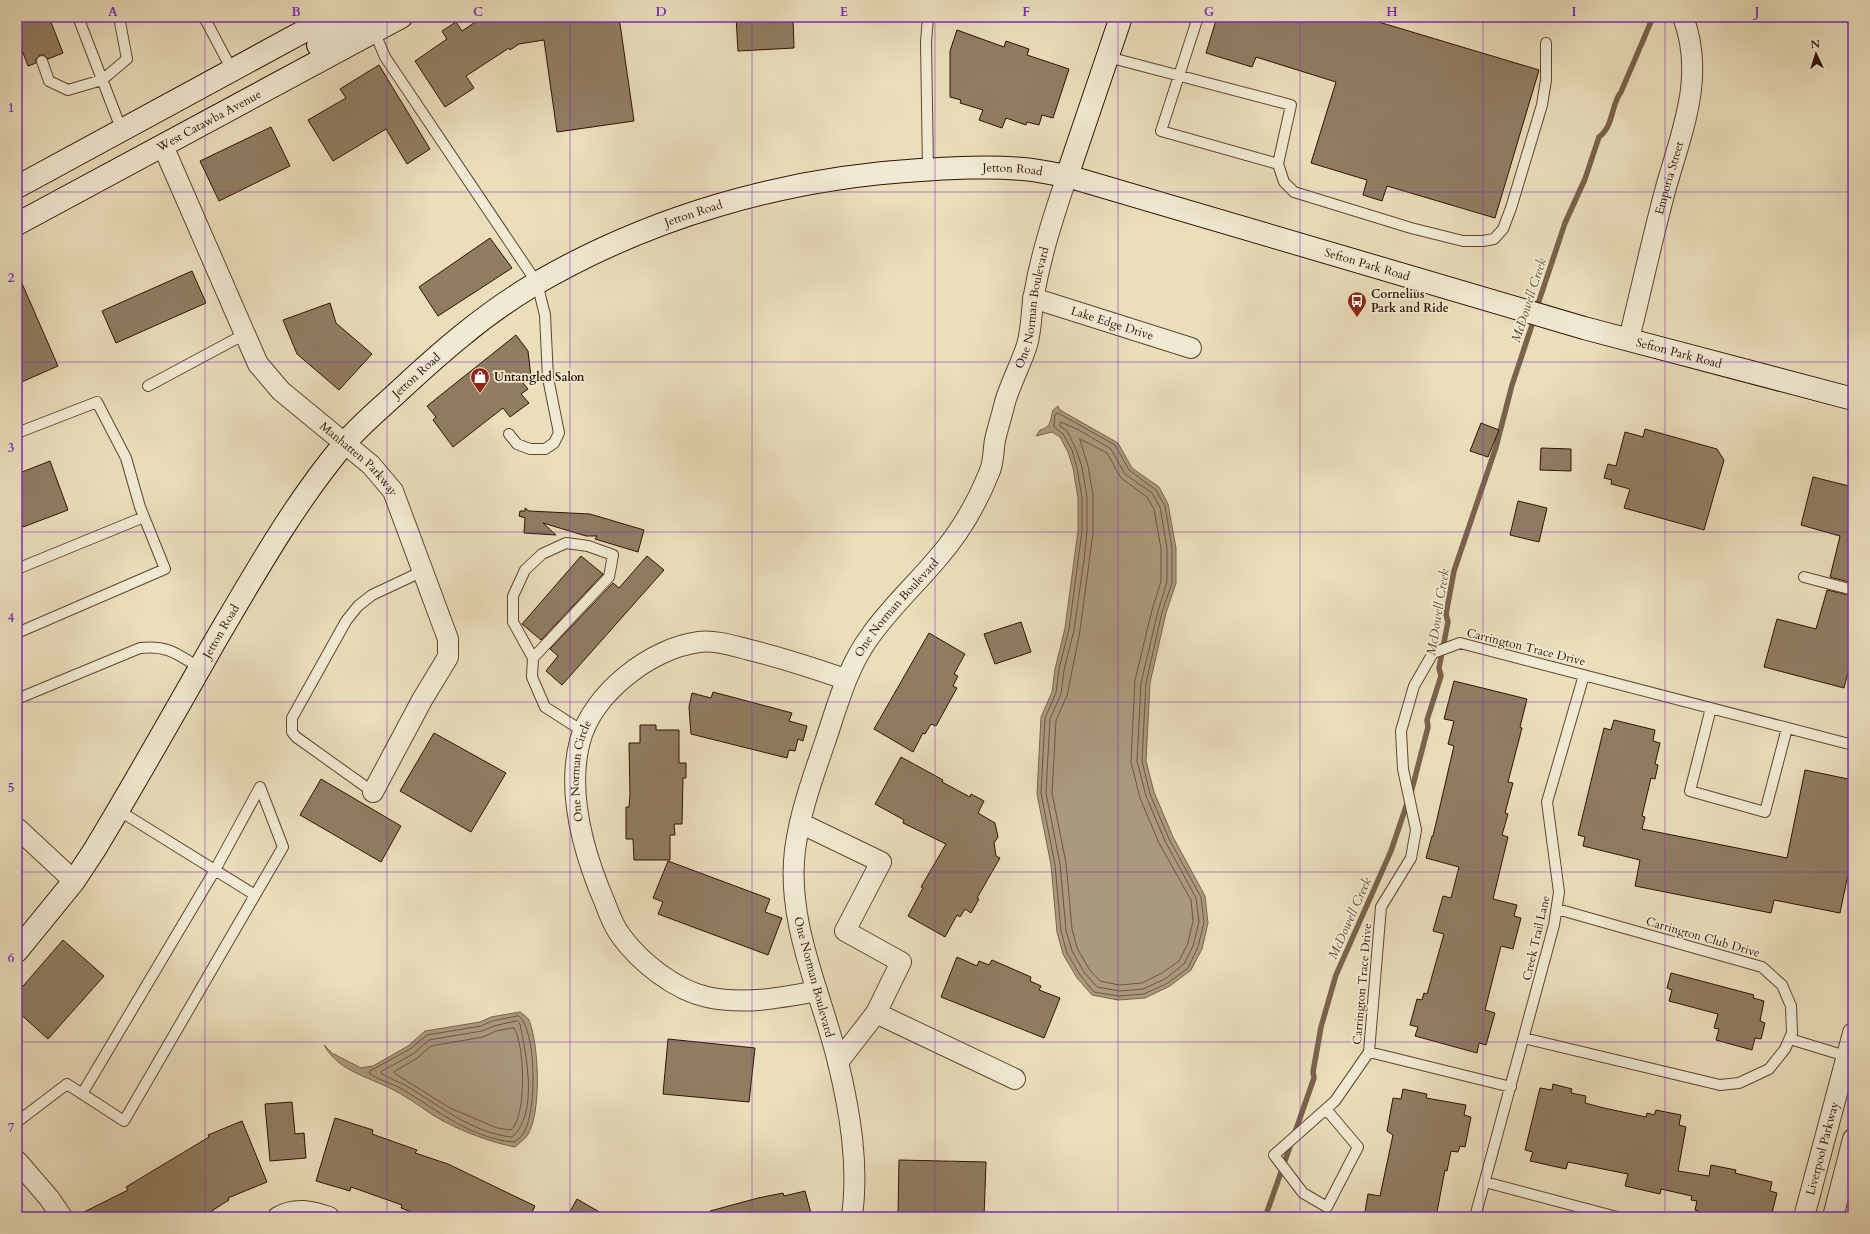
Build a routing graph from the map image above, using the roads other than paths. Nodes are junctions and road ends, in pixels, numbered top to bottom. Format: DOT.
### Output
graph roads {
  1 [pos="78,17"];
  2 [pos="119,17"];
  3 [pos="204,17"];
  4 [pos="330,17"];
  5 [pos="401,17"];
  6 [pos="928,17"];
  7 [pos="1121,17"];
  8 [pos="1198,17"];
  9 [pos="1683,17"];
  10 [pos="370,24"];
  11 [pos="1546,43"];
  12 [pos="1108,57"];
  13 [pos="42,61"];
  14 [pos="232,70"];
  15 [pos="1179,76"];
  16 [pos="102,80"];
  17 [pos="122,131"];
  18 [pos="162,146"];
  19 [pos="1278,164"];
  20 [pos="928,169"];
  21 [pos="1067,176"];
  22 [pos="17,187"];
  23 [pos="17,224"];
  24 [pos="537,283"];
  25 [pos="1033,298"];
  26 [pos="245,334"];
  27 [pos="1629,339"];
  28 [pos="1191,348"];
  29 [pos="148,386"];
  30 [pos="1852,396"];
  31 [pos="17,433"];
  32 [pos="509,434"];
  33 [pos="345,442"];
  34 [pos="144,516"];
  35 [pos="17,569"];
  36 [pos="423,571"];
  37 [pos="1804,577"];
  38 [pos="1853,590"];
  39 [pos="17,633"];
  40 [pos="533,658"];
  41 [pos="200,668"];
  42 [pos="1584,675"];
  43 [pos="845,679"];
  44 [pos="17,699"];
  45 [pos="1711,708"];
  46 [pos="1787,728"];
  47 [pos="584,732"];
  48 [pos="1853,745"];
  49 [pos="373,792"];
  50 [pos="118,810"];
  51 [pos="800,823"];
  52 [pos="17,828"];
  53 [pos="215,870"];
  54 [pos="74,881"];
  55 [pos="255,895"];
  56 [pos="1557,909"];
  57 [pos="17,950"];
  58 [pos="817,991"];
  59 [pos="876,1013"];
  60 [pos="1853,1033"];
  61 [pos="1524,1038"];
  62 [pos="1790,1039"];
  63 [pos="1369,1052"];
  64 [pos="1850,1057"];
  65 [pos="838,1062"];
  66 [pos="1015,1079"];
  67 [pos="1511,1087"];
  68 [pos="82,1094"];
  69 [pos="1326,1109"];
  70 [pos="17,1122"];
  71 [pos="1853,1139"];
  72 [pos="17,1161"];
  73 [pos="1485,1182"];
  74 [pos="62,1217"];
  75 [pos="278,1217"];
  76 [pos="330,1217"];
  77 [pos="852,1217"];
  78 [pos="1476,1217"];
  79 [pos="1617,1217"];
  80 [pos="1804,1217"];
  81 [pos="1833,1217"];
  1 -- 16 [label="lane"];
  2 -- 16 [label="lane"];
  3 -- 14 [label="lane"];
  4 -- 14 [label="street"];
  5 -- 10 [label="street"];
  6 -- 20 [label="lane"];
  7 -- 12 [label="street, One Norman Boulevard"];
  8 -- 15 [label="lane"];
  9 -- 27 [label="street, Emporia Street"];
  10 -- 18 [label="street, West Catawba Avenue"];
  10 -- 24 [label="lane"];
  11 -- 19 [label="lane"];
  12 -- 15 [label="lane"];
  12 -- 21 [label="street, One Norman Boulevard"];
  13 -- 16 [label="lane"];
  14 -- 17 [label="street"];
  15 -- 19 [label="lane"];
  15 -- 19 [label="lane"];
  16 -- 17 [label="lane"];
  17 -- 22 [label="street"];
  18 -- 23 [label="street, West Catawba Avenue"];
  18 -- 26 [label="street, Manhatten Parkway"];
  20 -- 21 [label="street, Jetton Road"];
  20 -- 24 [label="street, Jetton Road"];
  21 -- 25 [label="street, One Norman Boulevard"];
  21 -- 27 [label="street, Sefton Park Road"];
  24 -- 32 [label="lane"];
  24 -- 33 [label="street, Jetton Road"];
  25 -- 28 [label="street, Lake Edge Drive"];
  25 -- 43 [label="street, One Norman Boulevard"];
  26 -- 29 [label="lane"];
  26 -- 33 [label="street, Manhatten Parkway"];
  27 -- 30 [label="street, Sefton Park Road"];
  31 -- 34 [label="lane"];
  33 -- 36 [label="street, Manhatten Parkway"];
  33 -- 41 [label="street, Jetton Road"];
  34 -- 35 [label="lane"];
  34 -- 39 [label="lane"];
  36 -- 49 [label="street, Manhatten Parkway"];
  36 -- 49 [label="lane"];
  37 -- 38 [label="lane"];
  40 -- 40 [label="lane"];
  40 -- 47 [label="lane"];
  41 -- 44 [label="lane"];
  41 -- 50 [label="street, Jetton Road"];
  42 -- 45 [label="lane, Carrington Trace Drive"];
  42 -- 56 [label="lane, Creek Trail Lane"];
  42 -- 63 [label="lane, Carrington Trace Drive"];
  43 -- 47 [label="street, One Norman Circle"];
  43 -- 51 [label="street, One Norman Boulevard"];
  45 -- 46 [label="lane, Carrington Trace Drive"];
  45 -- 46 [label="lane"];
  46 -- 48 [label="lane, Carrington Trace Drive"];
  47 -- 58 [label="street, One Norman Circle"];
  50 -- 53 [label="lane"];
  50 -- 54 [label="street, Jetton Road"];
  51 -- 58 [label="street, One Norman Boulevard"];
  51 -- 59 [label="street"];
  52 -- 54 [label="street"];
  53 -- 55 [label="lane"];
  53 -- 55 [label="lane"];
  53 -- 68 [label="lane"];
  54 -- 57 [label="street, Jetton Road"];
  55 -- 68 [label="lane"];
  56 -- 61 [label="lane, Creek Trail Lane"];
  56 -- 62 [label="lane, Carrington Club Drive"];
  58 -- 65 [label="street, One Norman Boulevard"];
  59 -- 65 [label="street"];
  59 -- 66 [label="street"];
  60 -- 64 [label="street, Liverpool Parkway"];
  61 -- 62 [label="lane, Carrington Club Drive"];
  61 -- 67 [label="lane, Creek Trail Lane"];
  62 -- 64 [label="lane"];
  63 -- 67 [label="lane"];
  63 -- 69 [label="lane, Carrington Trace Drive"];
  64 -- 80 [label="street, Liverpool Parkway"];
  65 -- 77 [label="street, One Norman Boulevard"];
  67 -- 73 [label="lane, Creek Trail Lane"];
  68 -- 70 [label="lane"];
  69 -- 69 [label="lane, Carrington Trace Drive"];
  71 -- 81 [label="street"];
  72 -- 74 [label="street"];
  73 -- 78 [label="lane, Creek Trail Lane"];
  73 -- 79 [label="lane"];
  75 -- 76 [label="street"];
}
